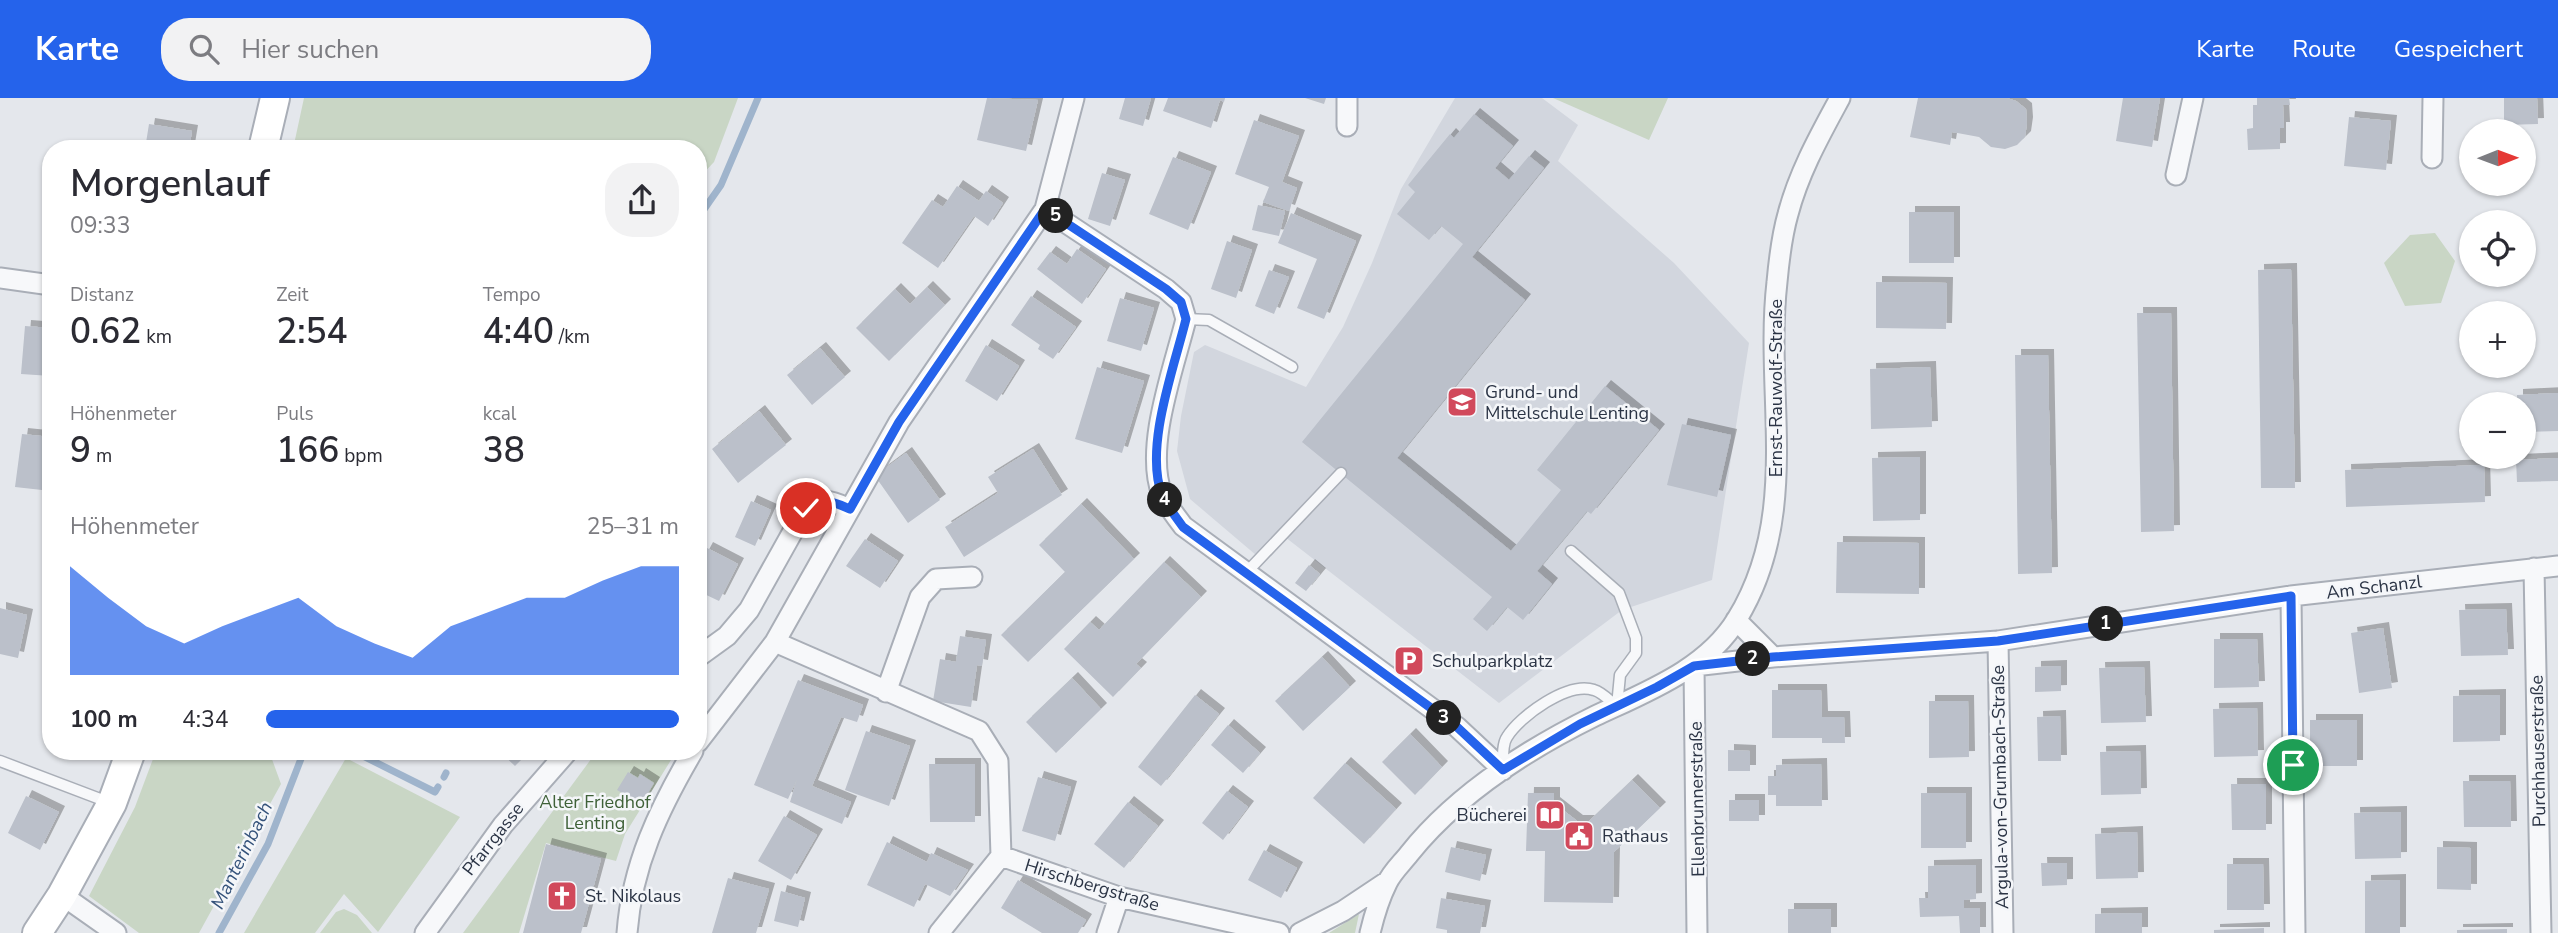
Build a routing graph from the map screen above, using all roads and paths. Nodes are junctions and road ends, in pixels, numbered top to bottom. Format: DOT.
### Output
graph roads {
  1 [pos="275,98"];
  2 [pos="1074,98"];
  3 [pos="1347,98"];
  4 [pos="1840,98"];
  5 [pos="2193,98"];
  6 [pos="2432,98"];
  7 [pos="1347,126"];
  8 [pos="265,140"];
  9 [pos="2432,158"];
  10 [pos="2176,175"];
  11 [pos="1045,209"];
  12 [pos="0,278"];
  13 [pos="42,284"];
  14 [pos="1186,319"];
  15 [pos="1292,367"];
  16 [pos="1340,473"];
  17 [pos="850,509"];
  18 [pos="1571,551"];
  19 [pos="2558,566"];
  20 [pos="2534,568"];
  21 [pos="1245,574"];
  22 [pos="972,577"];
  23 [pos="2291,596"];
  24 [pos="1736,621"];
  25 [pos="1998,641"];
  26 [pos="775,642"];
  27 [pos="707,650"];
  28 [pos="1773,657"];
  29 [pos="1694,666"];
  30 [pos="886,692"];
  31 [pos="1616,706"];
  32 [pos="707,731"];
  33 [pos="128,760"];
  34 [pos="560,760"];
  35 [pos="688,760"];
  36 [pos="0,761"];
  37 [pos="1503,770"];
  38 [pos="112,803"];
  39 [pos="1001,856"];
  40 [pos="1388,881"];
  41 [pos="62,895"];
  42 [pos="1119,897"];
  43 [pos="37,933"];
  44 [pos="116,933"];
  45 [pos="425,933"];
  46 [pos="627,933"];
  47 [pos="939,933"];
  48 [pos="1107,933"];
  49 [pos="1279,933"];
  50 [pos="1300,933"];
  51 [pos="1370,933"];
  52 [pos="1697,933"];
  53 [pos="2003,933"];
  54 [pos="2295,933"];
  55 [pos="2542,933"];
  1 -- 8 [label="street"];
  2 -- 11 [label="street"];
  3 -- 7 [label="street"];
  4 -- 24 [label="street, Ernst-Rauwolf-Straße"];
  5 -- 10 [label="street"];
  6 -- 9 [label="street"];
  11 -- 14 [label="street"];
  11 -- 17 [label="street"];
  12 -- 13 [label="street"];
  14 -- 15 [label="lane"];
  14 -- 21 [label="street"];
  16 -- 21 [label="lane"];
  17 -- 26 [label="street"];
  17 -- 27 [label="street"];
  18 -- 31 [label="lane"];
  19 -- 20 [label="street, Am Schanzl"];
  20 -- 23 [label="street, Am Schanzl"];
  20 -- 55 [label="street, Purchhauserstraße"];
  21 -- 37 [label="street"];
  22 -- 30 [label="street"];
  23 -- 25 [label="street, Am Schanzl"];
  23 -- 54 [label="street"];
  24 -- 28 [label="street"];
  24 -- 29 [label="street, Ernst-Rauwolf-Straße"];
  25 -- 28 [label="street, Am Schanzl"];
  25 -- 53 [label="street, Argula-von-Grumbach-Straße"];
  26 -- 30 [label="street"];
  26 -- 32 [label="street"];
  28 -- 29 [label="street, Am Schanzl"];
  29 -- 31 [label="street"];
  29 -- 52 [label="street, Ellenbrunnerstraße"];
  30 -- 39 [label="street"];
  31 -- 37 [label="street"];
  31 -- 37 [label="lane"];
  33 -- 38 [label="street"];
  34 -- 45 [label="street, Pfarrgasse"];
  35 -- 46 [label="street"];
  36 -- 38 [label="lane"];
  37 -- 40 [label="street"];
  38 -- 41 [label="street"];
  39 -- 42 [label="street, Hirschbergstraße"];
  39 -- 47 [label="street, Hirschbergstraße"];
  40 -- 50 [label="street"];
  40 -- 51 [label="street"];
  41 -- 43 [label="street"];
  41 -- 44 [label="street"];
  42 -- 48 [label="street"];
  42 -- 49 [label="street, Hirschbergstraße"];
}
